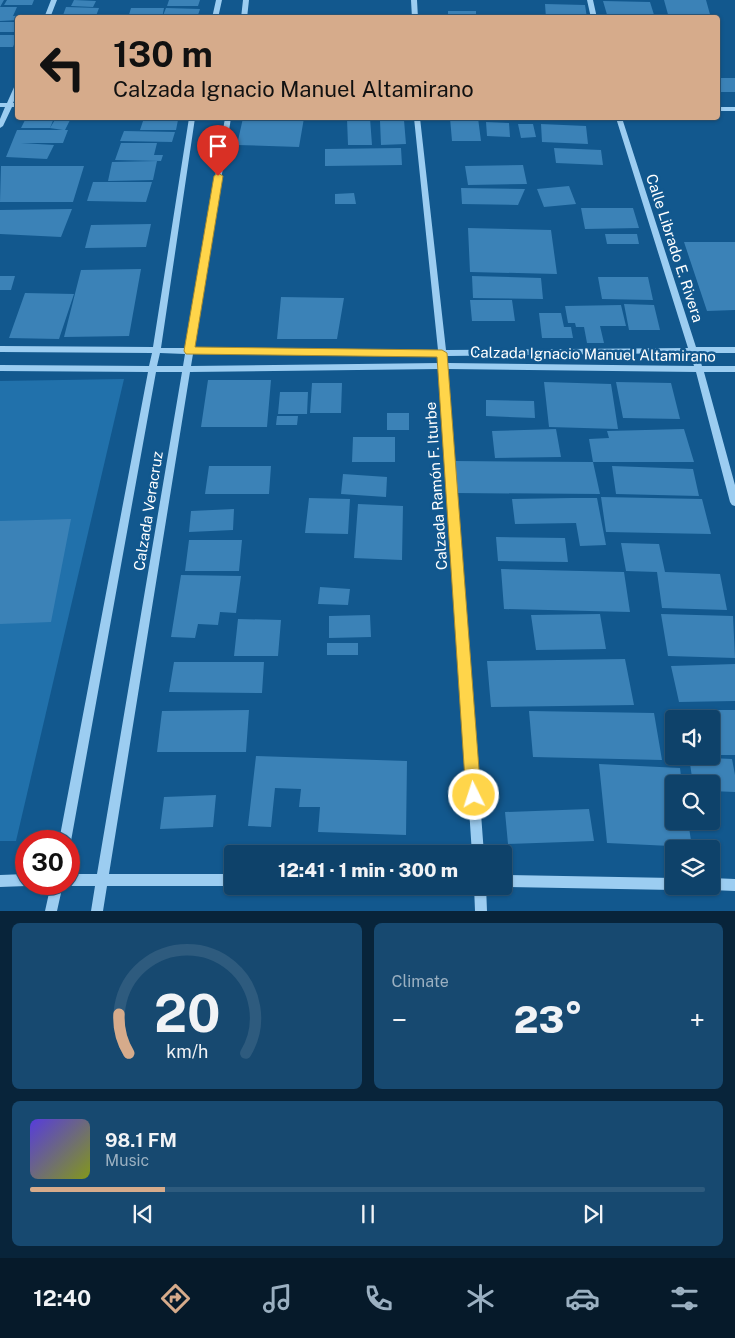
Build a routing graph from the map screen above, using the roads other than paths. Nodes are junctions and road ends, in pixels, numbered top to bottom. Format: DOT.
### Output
graph roads {
  1 [pos="54,0"];
  2 [pos="219,0"];
  3 [pos="246,0"];
  4 [pos="414,0"];
  5 [pos="590,0"];
  6 [pos="48,15"];
  7 [pos="216,15"];
  8 [pos="244,15"];
  9 [pos="415,15"];
  10 [pos="593,15"];
  11 [pos="15,92"];
  12 [pos="0,105"];
  13 [pos="9,105"];
  14 [pos="15,105"];
  15 [pos="720,109"];
  16 [pos="735,109"];
  17 [pos="192,120"];
  18 [pos="228,120"];
  19 [pos="418,120"];
  20 [pos="620,120"];
  21 [pos="0,126"];
  22 [pos="0,349"];
  23 [pos="735,350"];
  24 [pos="156,351"];
  25 [pos="190,351"];
  26 [pos="693,351"];
  27 [pos="442,353"];
  28 [pos="444,366"];
  29 [pos="0,368"];
  30 [pos="153,369"];
  31 [pos="188,369"];
  32 [pos="699,369"];
  33 [pos="735,369"];
  34 [pos="735,502"];
  35 [pos="67,830"];
  36 [pos="477,845"];
  37 [pos="15,880"];
  38 [pos="80,880"];
  39 [pos="102,880"];
  40 [pos="224,880"];
  41 [pos="512,880"];
  42 [pos="0,881"];
  43 [pos="665,884"];
  44 [pos="720,884"];
  45 [pos="735,885"];
  46 [pos="54,895"];
  47 [pos="480,895"];
  48 [pos="51,910"];
  49 [pos="98,910"];
  50 [pos="481,910"];
  1 -- 6 [label="street"];
  2 -- 7 [label="street"];
  3 -- 8 [label="street"];
  4 -- 9 [label="street"];
  5 -- 10 [label="street"];
  11 -- 13 [label="street"];
  12 -- 13 [label="street"];
  13 -- 14 [label="street"];
  13 -- 21 [label="street"];
  15 -- 16 [label="street"];
  17 -- 24 [label="street, Calzada Veracruz"];
  18 -- 25 [label="street, Calzada Veracruz"];
  19 -- 27 [label="street, Calzada Ramón F. Iturbe"];
  20 -- 26 [label="street, Calle Librado E. Rivera"];
  22 -- 24 [label="street, Calzada Ignacio Manuel Altamirano"];
  23 -- 26 [label="street, Calzada Ignacio Manuel Altamirano"];
  24 -- 25 [label="street, Calzada Ignacio Manuel Altamirano"];
  24 -- 30 [label="street, Calzada Veracruz"];
  25 -- 27 [label="street, Calzada Ignacio Manuel Altamirano"];
  25 -- 31 [label="street, Calzada Veracruz"];
  26 -- 27 [label="street, Calzada Ignacio Manuel Altamirano"];
  26 -- 32 [label="street, Calle Librado E. Rivera"];
  27 -- 28 [label="street, Calzada Ramón F. Iturbe"];
  28 -- 31 [label="street, Calzada Ignacio Manuel Altamirano"];
  28 -- 32 [label="street, Calzada Ignacio Manuel Altamirano"];
  28 -- 36 [label="street, Calzada Ramón F. Iturbe"];
  29 -- 30 [label="street, Calzada Ignacio Manuel Altamirano"];
  30 -- 31 [label="street, Calzada Ignacio Manuel Altamirano"];
  30 -- 35 [label="street, Calzada Veracruz"];
  31 -- 39 [label="street, Calzada Veracruz"];
  32 -- 33 [label="street, Calzada Ignacio Manuel Altamirano"];
  32 -- 34 [label="street, Calle Librado E. Rivera"];
  37 -- 42 [label="street"];
  38 -- 39 [label="street"];
  39 -- 40 [label="street"];
  39 -- 49 [label="street, Calzada Veracruz"];
  41 -- 43 [label="street"];
  44 -- 45 [label="street"];
  46 -- 48 [label="street"];
  47 -- 50 [label="street"];
}
